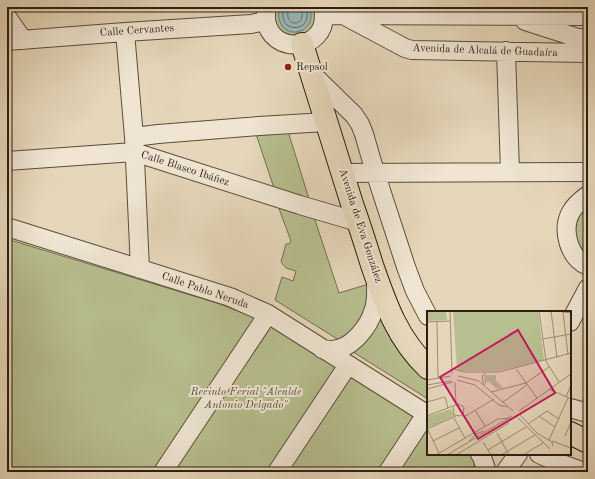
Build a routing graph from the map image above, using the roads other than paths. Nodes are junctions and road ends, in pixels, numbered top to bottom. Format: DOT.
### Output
graph roads {
  1 [pos="324,11"];
  2 [pos="383,11"];
  3 [pos="267,14"];
  4 [pos="342,15"];
  5 [pos="510,16"];
  6 [pos="588,16"];
  7 [pos="7,18"];
  8 [pos="125,32"];
  9 [pos="588,38"];
  10 [pos="15,41"];
  11 [pos="302,44"];
  12 [pos="506,51"];
  13 [pos="588,53"];
  14 [pos="312,74"];
  15 [pos="326,122"];
  16 [pos="134,145"];
  17 [pos="7,161"];
  18 [pos="375,172"];
  19 [pos="510,172"];
  20 [pos="588,172"];
  21 [pos="342,173"];
  22 [pos="588,195"];
  23 [pos="358,222"];
  24 [pos="7,228"];
  25 [pos="588,266"];
  26 [pos="140,269"];
  27 [pos="376,274"];
  28 [pos="588,288"];
  29 [pos="268,314"];
  30 [pos="427,314"];
  31 [pos="571,320"];
  32 [pos="322,349"];
  33 [pos="348,365"];
  34 [pos="427,367"];
  35 [pos="571,408"];
  36 [pos="588,413"];
  37 [pos="427,415"];
  38 [pos="571,434"];
  39 [pos="571,440"];
  40 [pos="588,442"];
  41 [pos="481,455"];
  42 [pos="495,455"];
  43 [pos="517,455"];
  44 [pos="541,455"];
  45 [pos="163,472"];
  46 [pos="277,472"];
  47 [pos="388,472"];
  48 [pos="488,472"];
  49 [pos="505,472"];
  50 [pos="584,472"];
  1 -- 4 [label="street, Avenida de Alcalá de Guadaíra"];
  1 -- 11 [label="street"];
  2 -- 4 [label="street, Avenida de Alcalá de Guadaíra"];
  2 -- 5 [label="street, Avenida de Alcalá de Guadaíra"];
  3 -- 8 [label="street, Calle Cervantes"];
  3 -- 11 [label="street"];
  4 -- 12 [label="street, Avenida de Alcalá de Guadaíra"];
  5 -- 6 [label="street, Avenida de Alcalá de Guadaíra"];
  5 -- 9 [label="street"];
  7 -- 10 [label="street"];
  8 -- 10 [label="street, Calle Cervantes"];
  8 -- 16 [label="street"];
  11 -- 14 [label="main road, Avenida de Eva González"];
  12 -- 13 [label="street, Avenida de Alcalá de Guadaíra"];
  12 -- 19 [label="street"];
  14 -- 15 [label="main road, Avenida de Eva González"];
  14 -- 18 [label="street, Avenida de Eva González"];
  15 -- 16 [label="street"];
  15 -- 21 [label="main road, Avenida de Eva González"];
  16 -- 17 [label="street, Calle Blasco Ibáñez"];
  16 -- 23 [label="street, Calle Blasco Ibáñez"];
  16 -- 26 [label="street"];
  18 -- 19 [label="street"];
  18 -- 21 [label="street"];
  18 -- 30 [label="street, Avenida de Eva González"];
  19 -- 20 [label="street"];
  21 -- 23 [label="main road, Avenida de Eva González"];
  22 -- 25 [label="street"];
  23 -- 27 [label="main road, Avenida de Eva González"];
  24 -- 26 [label="street, Calle Pablo Neruda"];
  26 -- 29 [label="street, Calle Pablo Neruda"];
  27 -- 32 [label="street"];
  27 -- 34 [label="main road, Avenida de Eva González"];
  28 -- 31 [label="street"];
  29 -- 32 [label="street, Calle Pablo Neruda"];
  29 -- 45 [label="street"];
  32 -- 33 [label="street, Calle Pablo Neruda"];
  33 -- 37 [label="street, Calle Pablo Neruda"];
  33 -- 46 [label="street"];
  35 -- 36 [label="street"];
  37 -- 47 [label="street"];
  38 -- 40 [label="main road"];
  39 -- 40 [label="main road"];
  41 -- 48 [label="street"];
  42 -- 48 [label="street"];
  43 -- 49 [label="street"];
  44 -- 50 [label="street"];
}
